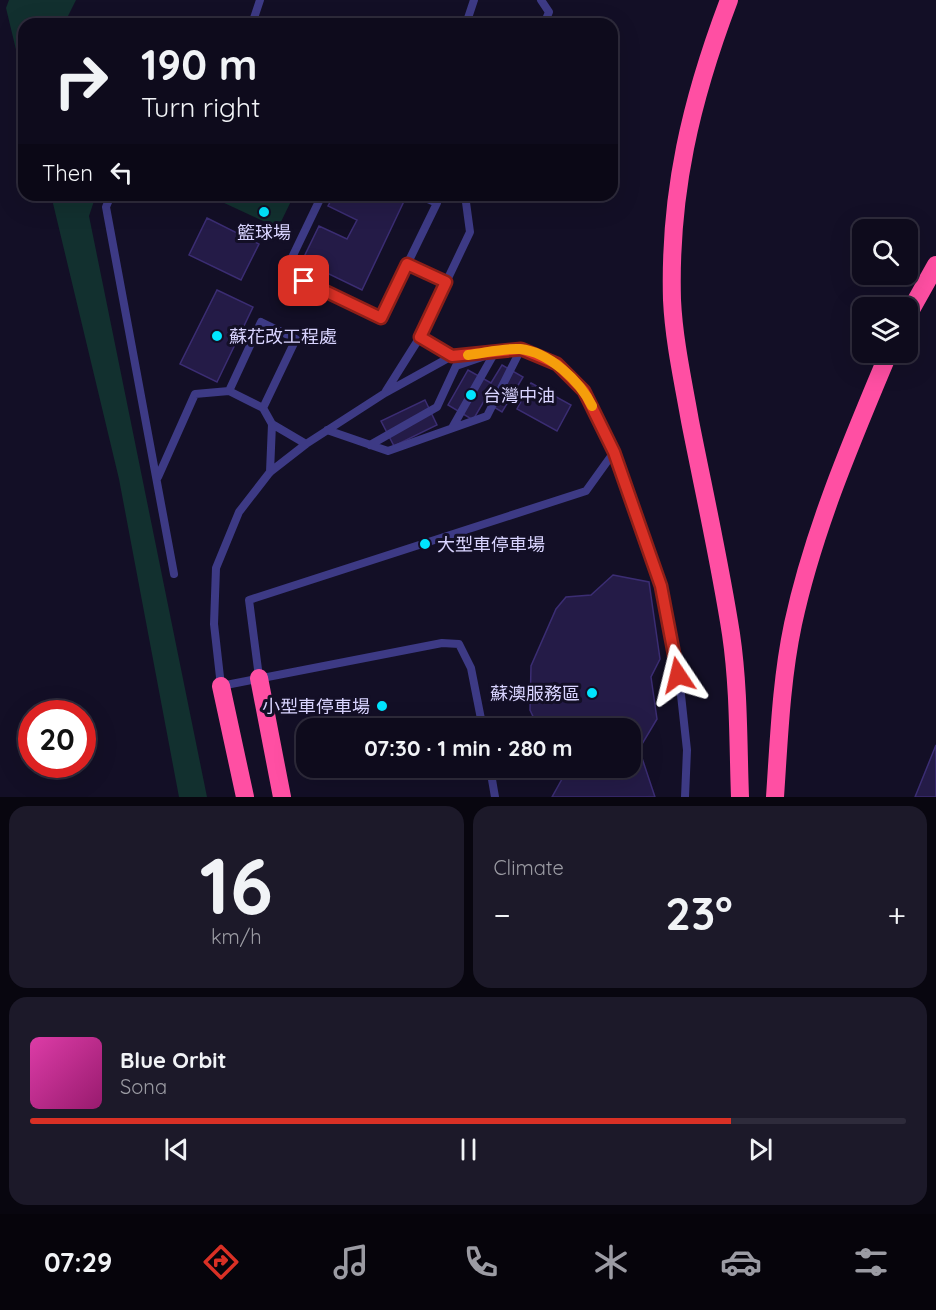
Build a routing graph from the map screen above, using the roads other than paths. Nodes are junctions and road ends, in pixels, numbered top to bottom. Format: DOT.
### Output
graph roads {
  1 [pos="260,0"];
  2 [pos="474,0"];
  3 [pos="541,0"];
  4 [pos="729,0"];
  5 [pos="254,18"];
  6 [pos="468,18"];
  7 [pos="546,18"];
  8 [pos="108,201"];
  9 [pos="319,201"];
  10 [pos="432,201"];
  11 [pos="466,201"];
  12 [pos="407,264"];
  13 [pos="936,265"];
  14 [pos="446,282"];
  15 [pos="918,297"];
  16 [pos="420,337"];
  17 [pos="521,349"];
  18 [pos="495,352"];
  19 [pos="452,356"];
  20 [pos="884,363"];
  21 [pos="229,391"];
  22 [pos="385,393"];
  23 [pos="263,408"];
  24 [pos="272,424"];
  25 [pos="452,428"];
  26 [pos="327,430"];
  27 [pos="306,444"];
  28 [pos="370,445"];
  29 [pos="614,452"];
  30 [pos="270,472"];
  31 [pos="158,479"];
  32 [pos="174,574"];
  33 [pos="259,678"];
  34 [pos="221,686"];
  35 [pos="781,704"];
  36 [pos="481,718"];
  37 [pos="491,778"];
  38 [pos="245,797"];
  39 [pos="282,797"];
  40 [pos="495,797"];
  41 [pos="685,797"];
  42 [pos="740,797"];
  43 [pos="775,797"];
  44 [pos="782,797"];
  1 -- 5 [label="lane"];
  2 -- 6 [label="lane"];
  3 -- 7 [label="lane"];
  4 -- 42 [label="highway"];
  8 -- 31 [label="lane"];
  9 -- 12 [label="lane"];
  10 -- 12 [label="lane"];
  11 -- 14 [label="lane"];
  12 -- 14 [label="lane"];
  13 -- 15 [label="highway"];
  14 -- 16 [label="lane"];
  16 -- 19 [label="lane"];
  16 -- 22 [label="lane"];
  17 -- 18 [label="lane"];
  17 -- 25 [label="lane"];
  17 -- 29 [label="lane"];
  18 -- 19 [label="lane"];
  18 -- 25 [label="lane"];
  18 -- 28 [label="lane"];
  19 -- 22 [label="lane"];
  20 -- 35 [label="highway"];
  21 -- 23 [label="lane"];
  21 -- 23 [label="lane"];
  21 -- 31 [label="lane"];
  22 -- 26 [label="lane"];
  23 -- 24 [label="lane"];
  24 -- 27 [label="lane"];
  24 -- 30 [label="lane"];
  25 -- 28 [label="lane"];
  26 -- 27 [label="lane"];
  26 -- 28 [label="lane"];
  27 -- 30 [label="lane"];
  29 -- 33 [label="lane"];
  29 -- 41 [label="lane"];
  30 -- 34 [label="lane"];
  31 -- 32 [label="lane"];
  33 -- 34 [label="lane"];
  33 -- 36 [label="lane"];
  33 -- 39 [label="highway"];
  34 -- 38 [label="highway"];
  35 -- 43 [label="highway"];
  35 -- 44 [label="highway"];
  37 -- 40 [label="lane"];
}
